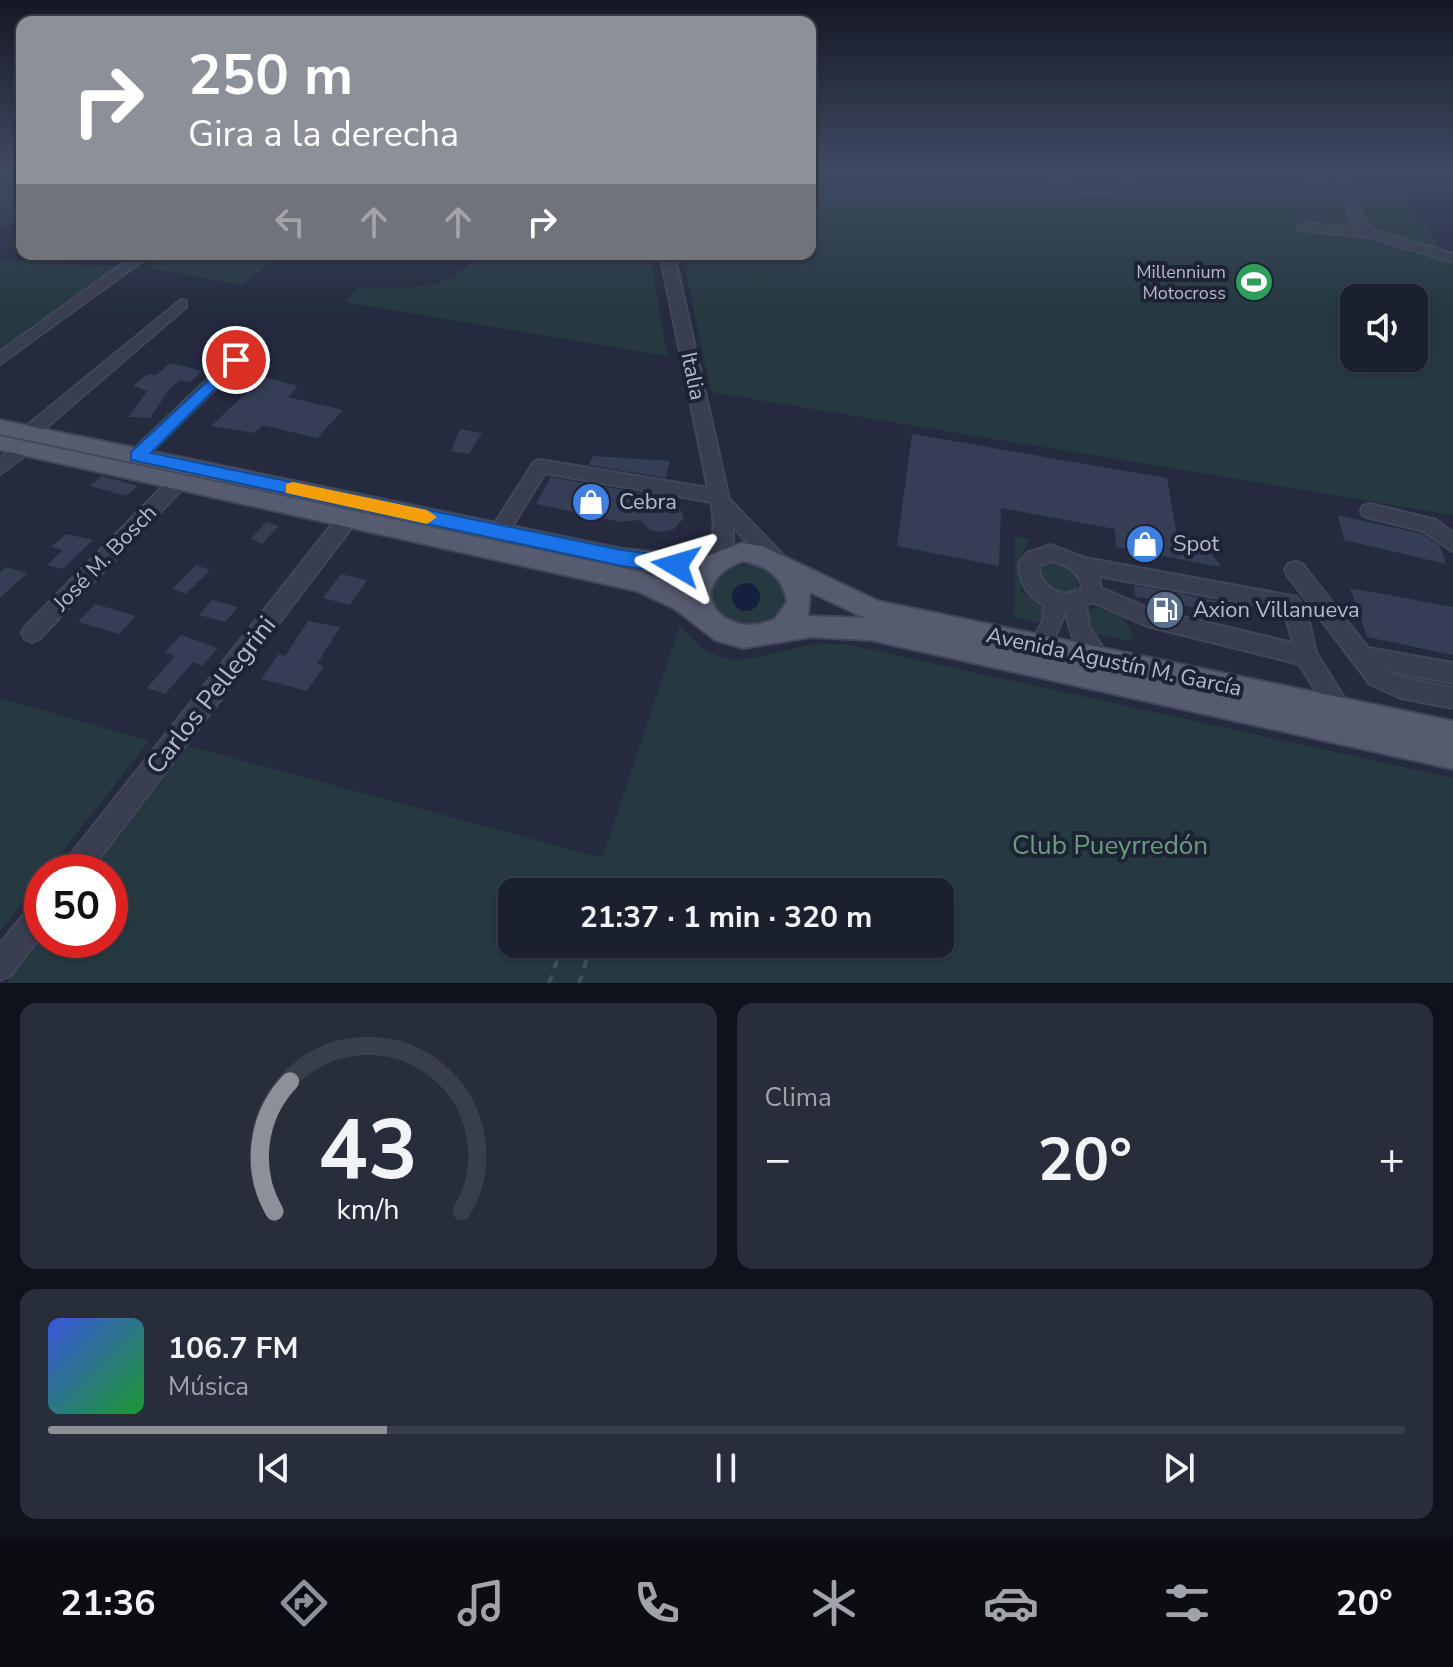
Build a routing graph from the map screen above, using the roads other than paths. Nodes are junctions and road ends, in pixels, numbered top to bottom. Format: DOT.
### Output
graph roads {
  1 [pos="1356,218"];
  2 [pos="1303,227"];
  3 [pos="1370,233"];
  4 [pos="1453,258"];
  5 [pos="137,260"];
  6 [pos="668,260"];
  7 [pos="181,304"];
  8 [pos="256,341"];
  9 [pos="0,359"];
  10 [pos="0,427"];
  11 [pos="10,453"];
  12 [pos="137,456"];
  13 [pos="178,482"];
  14 [pos="718,497"];
  15 [pos="1370,511"];
  16 [pos="348,518"];
  17 [pos="499,531"];
  18 [pos="1453,543"];
  19 [pos="779,562"];
  20 [pos="711,564"];
  21 [pos="1081,565"];
  22 [pos="1295,570"];
  23 [pos="1115,571"];
  24 [pos="1074,598"];
  25 [pos="1118,602"];
  26 [pos="708,621"];
  27 [pos="778,630"];
  28 [pos="32,633"];
  29 [pos="1040,647"];
  30 [pos="1306,656"];
  31 [pos="1361,656"];
  32 [pos="1099,659"];
  33 [pos="1453,673"];
  34 [pos="1453,698"];
  35 [pos="1341,710"];
  36 [pos="1453,734"];
  37 [pos="1453,755"];
  38 [pos="87,854"];
  39 [pos="24,935"];
  40 [pos="0,966"];
  1 -- 3 [label="street"];
  2 -- 3 [label="street"];
  3 -- 4 [label="street"];
  5 -- 9 [label="street"];
  6 -- 14 [label="street, Italia"];
  7 -- 11 [label="street"];
  8 -- 12 [label="street"];
  10 -- 11 [label="main road"];
  11 -- 12 [label="main road"];
  11 -- 13 [label="main road"];
  12 -- 17 [label="main road"];
  13 -- 16 [label="main road"];
  13 -- 28 [label="street, José M. Bosch"];
  14 -- 17 [label="street"];
  14 -- 19 [label="street"];
  14 -- 20 [label="street, Italia"];
  15 -- 18 [label="street"];
  16 -- 26 [label="main road"];
  16 -- 38 [label="street, Carlos Pellegrini"];
  17 -- 20 [label="main road"];
  19 -- 20 [label="main road"];
  19 -- 27 [label="main road"];
  19 -- 29 [label="main road, Avenida Agustín M. García"];
  20 -- 26 [label="main road"];
  21 -- 23 [label="street"];
  21 -- 24 [label="street"];
  21 -- 24 [label="street"];
  22 -- 31 [label="street"];
  23 -- 25 [label="street"];
  23 -- 30 [label="street"];
  24 -- 25 [label="street"];
  24 -- 29 [label="street"];
  24 -- 32 [label="street"];
  25 -- 30 [label="street"];
  26 -- 27 [label="main road"];
  27 -- 37 [label="main road, Avenida Agustín M. García"];
  29 -- 32 [label="main road, Avenida Agustín M. García"];
  30 -- 35 [label="street"];
  31 -- 33 [label="street"];
  31 -- 34 [label="street"];
  32 -- 35 [label="main road, Avenida Agustín M. García"];
  35 -- 36 [label="main road, Avenida Agustín M. García"];
  39 -- 40 [label="street"];
}
